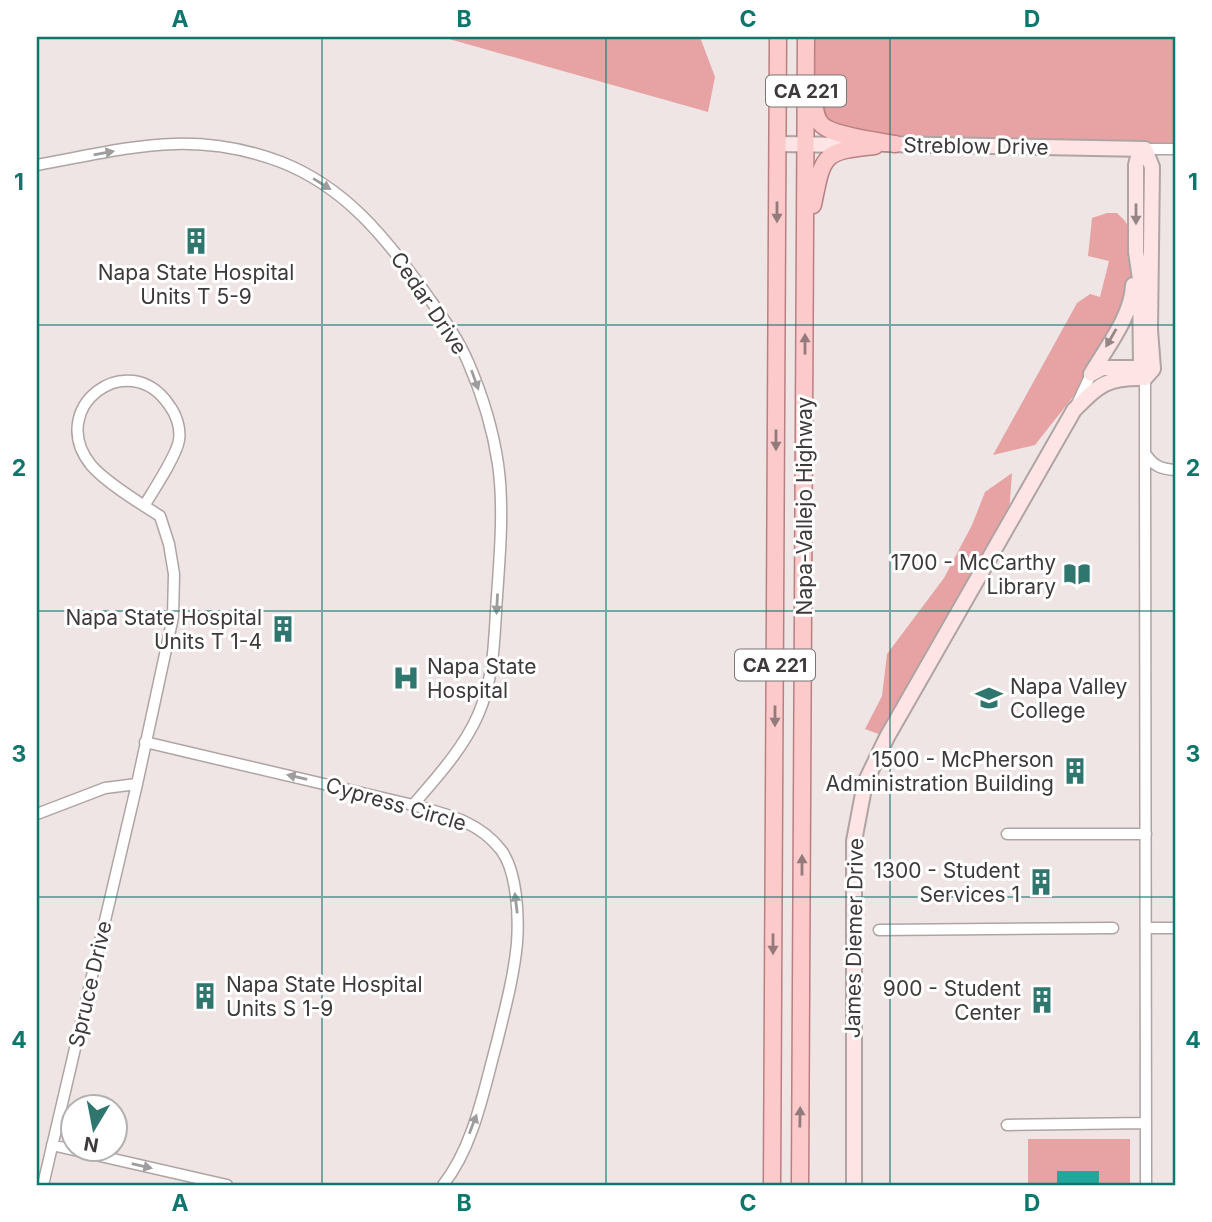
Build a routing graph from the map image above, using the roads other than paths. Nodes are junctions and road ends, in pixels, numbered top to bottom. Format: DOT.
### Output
graph roads {
  1 [pos="778,37"];
  2 [pos="806,37"];
  3 [pos="777,144"];
  4 [pos="895,144"];
  5 [pos="806,145"];
  6 [pos="1145,149"];
  7 [pos="1175,149"];
  8 [pos="37,165"];
  9 [pos="806,239"];
  10 [pos="1136,252"];
  11 [pos="1147,371"];
  12 [pos="1091,374"];
  13 [pos="1074,410"];
  14 [pos="1145,453"];
  15 [pos="1175,470"];
  16 [pos="144,506"];
  17 [pos="145,742"];
  18 [pos="137,784"];
  19 [pos="413,804"];
  20 [pos="37,814"];
  21 [pos="1007,834"];
  22 [pos="1146,834"];
  23 [pos="1146,928"];
  24 [pos="1175,928"];
  25 [pos="1114,929"];
  26 [pos="880,930"];
  27 [pos="1146,1123"];
  28 [pos="1007,1125"];
  29 [pos="52,1145"];
  30 [pos="43,1185"];
  31 [pos="227,1185"];
  32 [pos="443,1185"];
  33 [pos="772,1185"];
  34 [pos="800,1185"];
  35 [pos="854,1185"];
  36 [pos="1146,1185"];
  1 -- 3 [label="main road, Napa-Vallejo Highway / CA 221"];
  2 -- 4 [label="main road"];
  2 -- 5 [label="main road, Napa-Vallejo Highway / CA 221"];
  3 -- 5 [label="street, Streblow Drive"];
  3 -- 33 [label="main road, Napa-Vallejo Highway / CA 221, one-way"];
  4 -- 5 [label="street, Streblow Drive"];
  4 -- 6 [label="street, Streblow Drive"];
  4 -- 9 [label="main road"];
  5 -- 9 [label="main road, Napa-Vallejo Highway / CA 221"];
  6 -- 7 [label="street, Streblow Drive"];
  6 -- 10 [label="street, one-way"];
  6 -- 11 [label="street"];
  8 -- 19 [label="street, Cedar Drive, one-way"];
  34 -- 9 [label="main road, Napa-Vallejo Highway / CA 221, one-way"];
  10 -- 11 [label="street"];
  10 -- 12 [label="street, one-way"];
  11 -- 12 [label="street"];
  11 -- 13 [label="street, James Diemer Drive"];
  11 -- 14 [label="street"];
  12 -- 13 [label="street, James Diemer Drive"];
  13 -- 35 [label="street, James Diemer Drive"];
  14 -- 15 [label="street"];
  14 -- 22 [label="street"];
  16 -- 16 [label="street, Spruce Drive"];
  16 -- 17 [label="street, Spruce Drive"];
  17 -- 18 [label="street, Spruce Drive"];
  19 -- 17 [label="street, Cypress Circle, one-way"];
  18 -- 20 [label="street"];
  18 -- 29 [label="street, Spruce Drive"];
  32 -- 19 [label="street, Cypress Circle, one-way"];
  21 -- 22 [label="street"];
  22 -- 23 [label="street"];
  23 -- 24 [label="street"];
  23 -- 27 [label="street"];
  25 -- 26 [label="street"];
  27 -- 28 [label="street"];
  27 -- 36 [label="street"];
  29 -- 30 [label="street, Spruce Drive"];
  29 -- 31 [label="street, one-way"];
}
